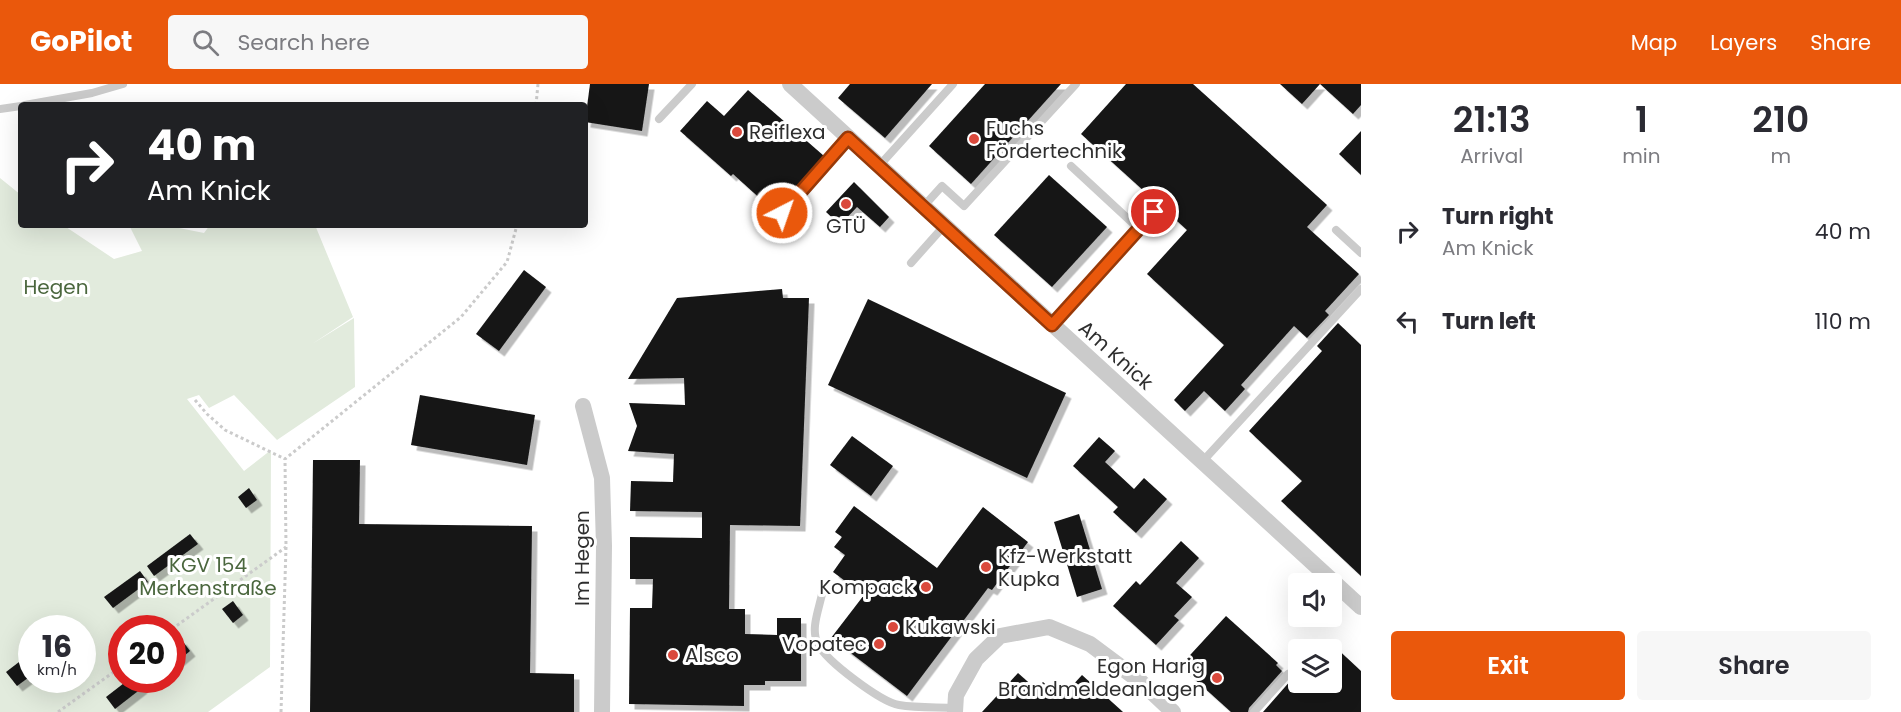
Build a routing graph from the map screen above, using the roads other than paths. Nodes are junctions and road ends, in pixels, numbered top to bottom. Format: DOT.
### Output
graph roads {
  1 [pos="123,84"];
  2 [pos="692,84"];
  3 [pos="790,84"];
  4 [pos="953,84"];
  5 [pos="1076,84"];
  6 [pos="40,102"];
  7 [pos="18,106"];
  8 [pos="0,109"];
  9 [pos="659,119"];
  10 [pos="848,138"];
  11 [pos="879,166"];
  12 [pos="1071,166"];
  13 [pos="923,207"];
  14 [pos="1154,212"];
  15 [pos="782,213"];
  16 [pos="945,226"];
  17 [pos="1139,229"];
  18 [pos="1336,230"];
  19 [pos="1361,253"];
  20 [pos="911,263"];
  21 [pos="1361,289"];
  22 [pos="1052,325"];
  23 [pos="584,406"];
  24 [pos="1202,462"];
  25 [pos="822,594"];
  26 [pos="1361,607"];
  27 [pos="1288,674"];
  28 [pos="955,710"];
  29 [pos="602,712"];
  30 [pos="1173,712"];
  31 [pos="1254,712"];
  1 -- 6 [label="lane"];
  2 -- 9 [label="lane"];
  3 -- 10 [label="street, Am Knick"];
  4 -- 11 [label="lane"];
  5 -- 13 [label="lane"];
  7 -- 8 [label="lane"];
  10 -- 11 [label="street, Am Knick"];
  10 -- 15 [label="lane"];
  11 -- 13 [label="street, Am Knick"];
  12 -- 17 [label="lane"];
  13 -- 16 [label="street, Am Knick"];
  14 -- 17 [label="lane"];
  16 -- 20 [label="lane"];
  16 -- 22 [label="street, Am Knick"];
  17 -- 22 [label="lane"];
  18 -- 19 [label="lane"];
  21 -- 24 [label="lane"];
  22 -- 24 [label="street, Am Knick"];
  23 -- 29 [label="street, Im Hegen"];
  24 -- 26 [label="street, Am Knick"];
  25 -- 28 [label="lane"];
  27 -- 31 [label="lane"];
  28 -- 30 [label="street"];
}
